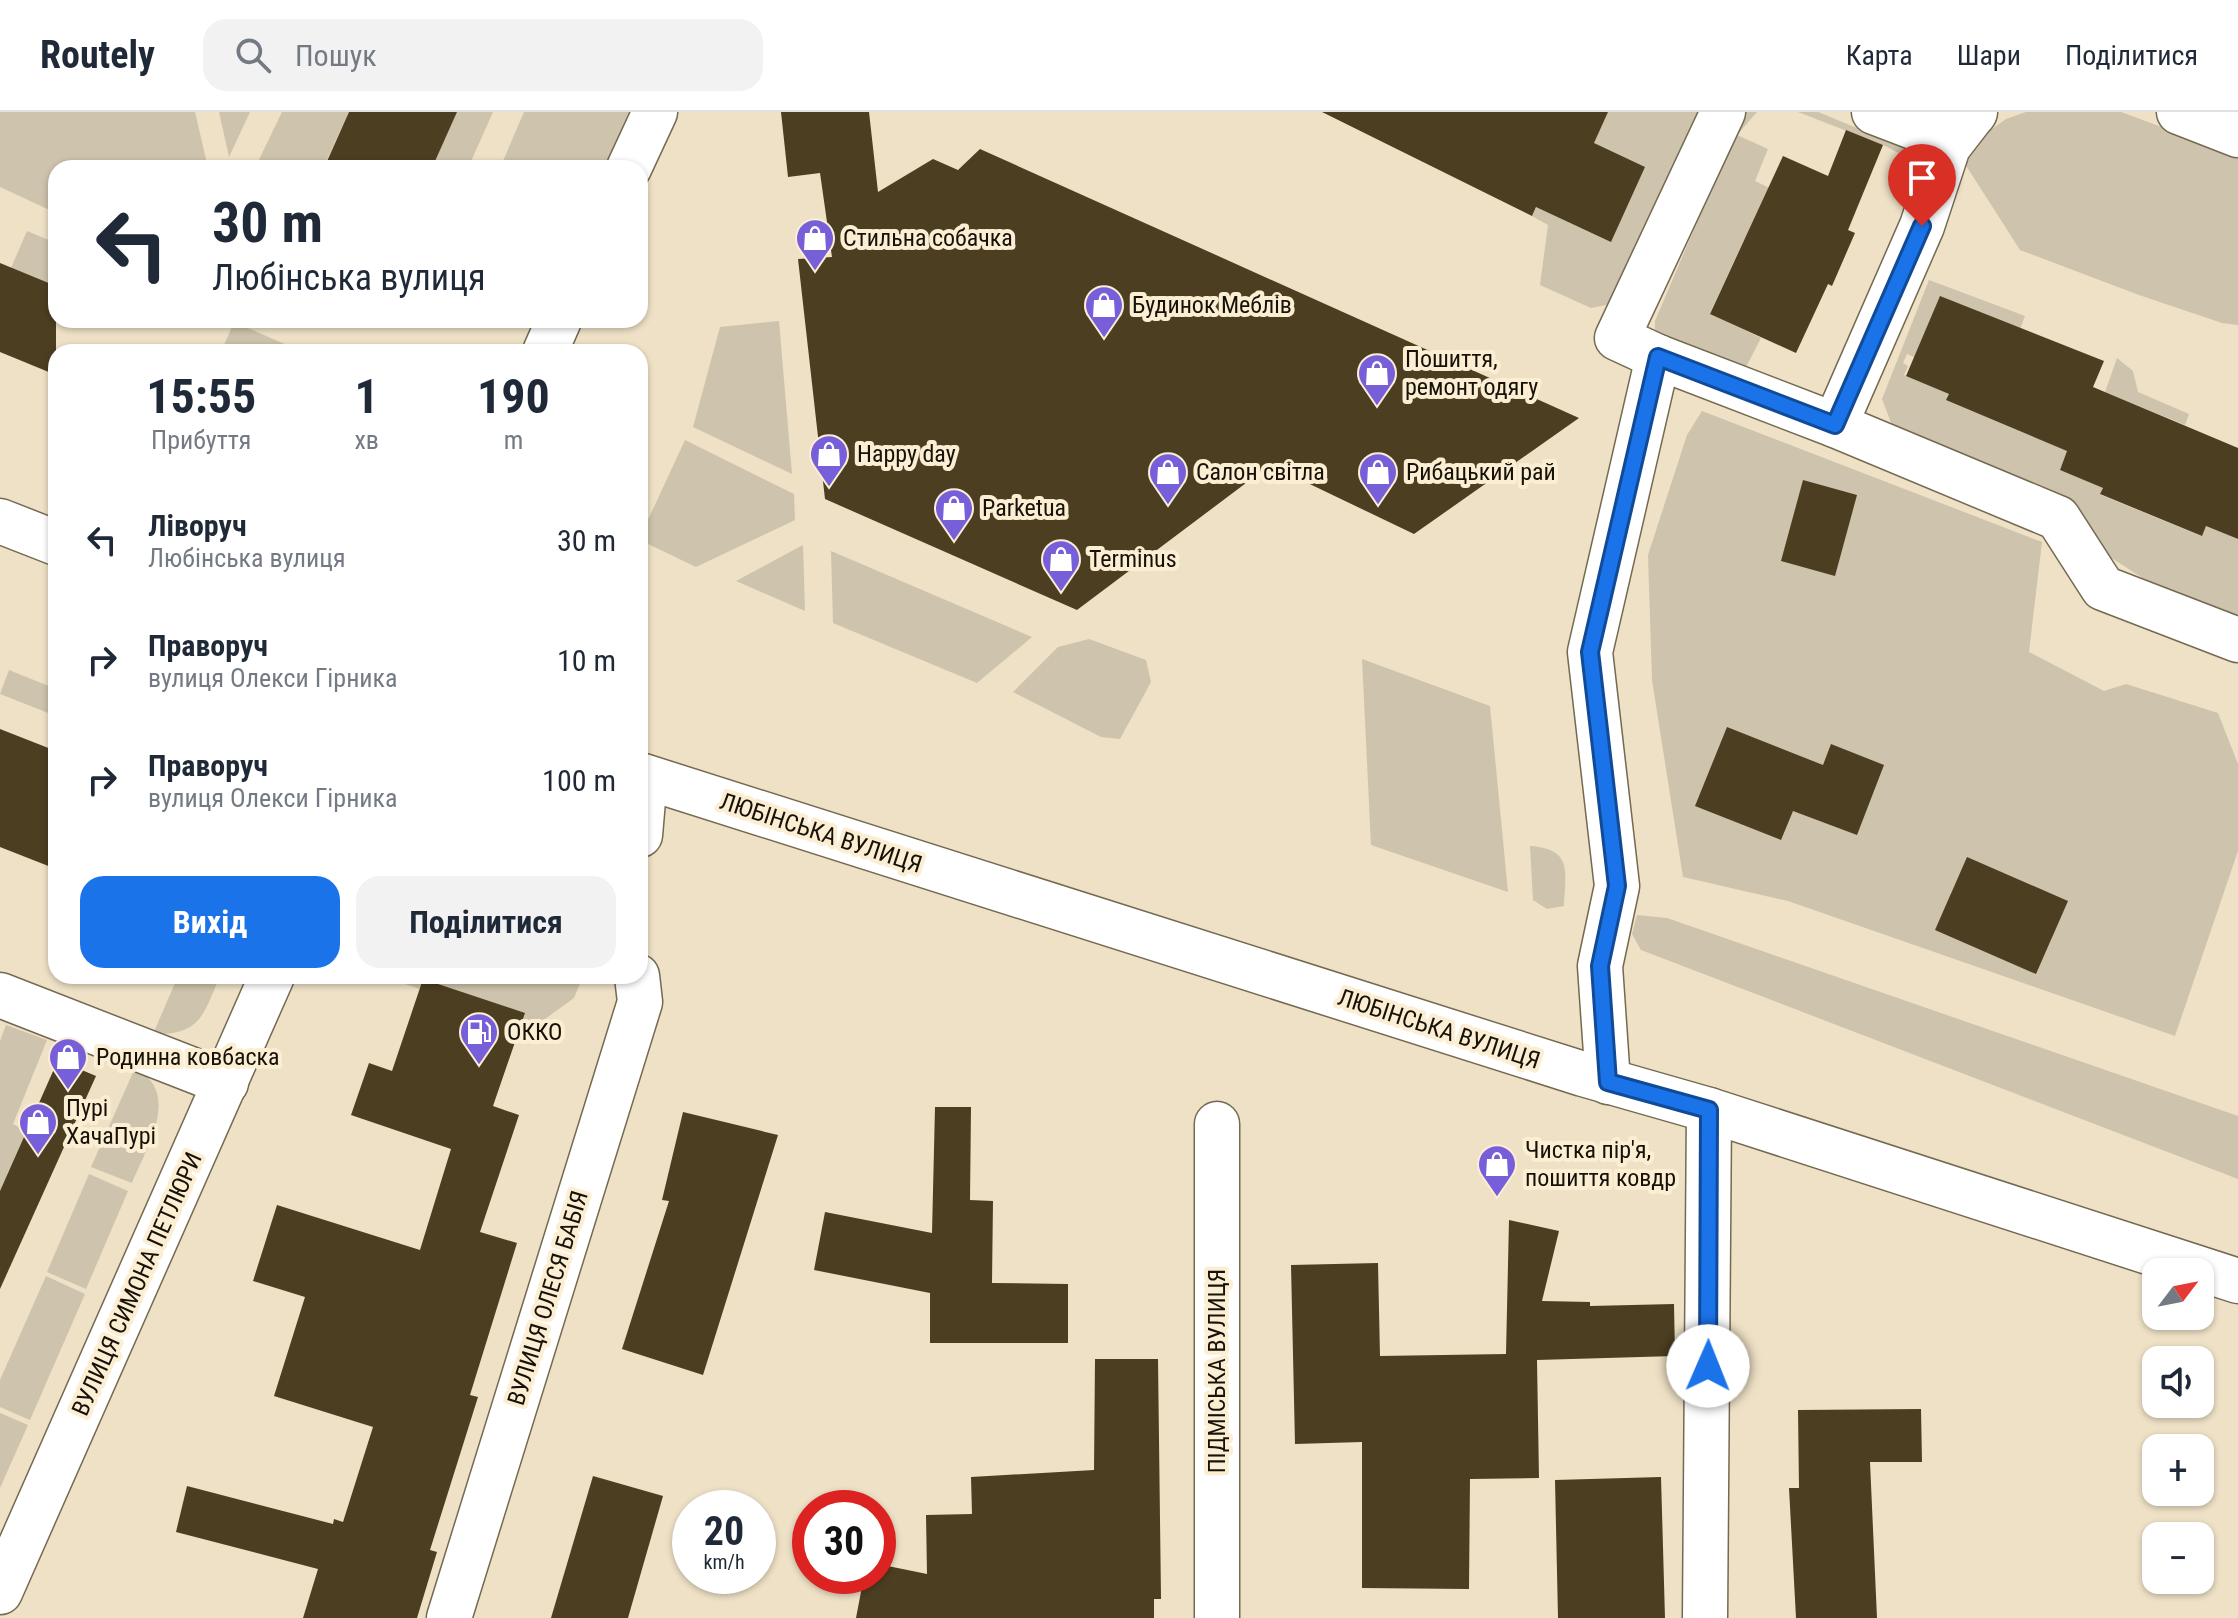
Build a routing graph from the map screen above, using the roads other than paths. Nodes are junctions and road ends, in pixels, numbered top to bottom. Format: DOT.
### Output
graph roads {
  1 [pos="655,112"];
  2 [pos="1723,112"];
  3 [pos="1874,112"];
  4 [pos="2179,112"];
  5 [pos="1975,113"];
  6 [pos="2238,135"];
  7 [pos="633,160"];
  8 [pos="1658,357"];
  9 [pos="1835,425"];
  10 [pos="0,521"];
  11 [pos="48,540"];
  12 [pos="2238,640"];
  13 [pos="648,778"];
  14 [pos="269,984"];
  15 [pos="638,984"];
  16 [pos="0,995"];
  17 [pos="1608,1082"];
  18 [pos="226,1083"];
  19 [pos="1709,1110"];
  20 [pos="1217,1124"];
  21 [pos="2238,1281"];
  22 [pos="0,1592"];
  23 [pos="449,1618"];
  24 [pos="1217,1618"];
  25 [pos="1705,1618"];
  1 -- 7 [label="street"];
  2 -- 8 [label="street"];
  3 -- 5 [label="street"];
  4 -- 6 [label="street"];
  5 -- 9 [label="street"];
  8 -- 9 [label="street"];
  8 -- 17 [label="street"];
  9 -- 12 [label="street"];
  10 -- 11 [label="street"];
  13 -- 17 [label="street, ЛЮБІНСЬКА ВУЛИЦЯ"];
  14 -- 18 [label="street, ВУЛИЦЯ СИМОНА ПЕТЛЮРИ"];
  15 -- 23 [label="street, ВУЛИЦЯ ОЛЕСЯ БАБІЯ"];
  16 -- 18 [label="street"];
  17 -- 19 [label="street, ЛЮБІНСЬКА ВУЛИЦЯ"];
  18 -- 22 [label="street, ВУЛИЦЯ СИМОНА ПЕТЛЮРИ"];
  19 -- 21 [label="street, ЛЮБІНСЬКА ВУЛИЦЯ"];
  19 -- 25 [label="street"];
  20 -- 24 [label="street, ПІДМІСЬКА ВУЛИЦЯ"];
}
